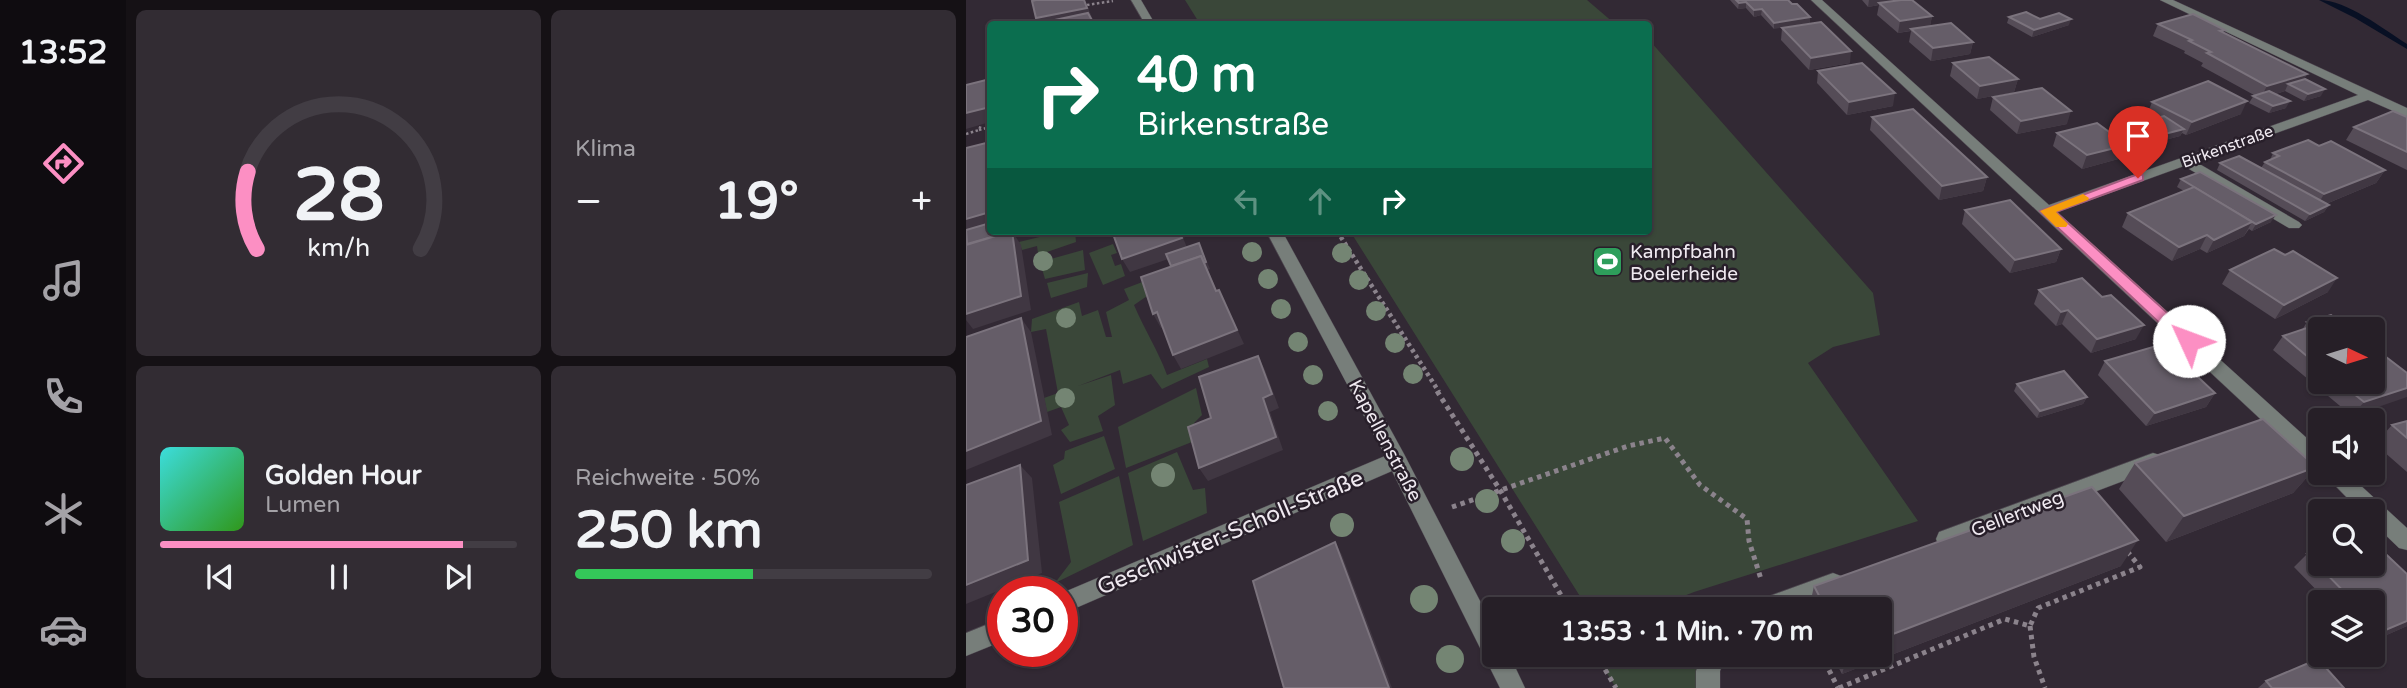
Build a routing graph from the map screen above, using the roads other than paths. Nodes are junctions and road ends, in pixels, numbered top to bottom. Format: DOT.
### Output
graph roads {
  1 [pos="1136,0"];
  2 [pos="1816,0"];
  3 [pos="2165,0"];
  4 [pos="1148,21"];
  5 [pos="2369,94"];
  6 [pos="2407,113"];
  7 [pos="2185,161"];
  8 [pos="2047,211"];
  9 [pos="2294,225"];
  10 [pos="1276,235"];
  11 [pos="2270,416"];
  12 [pos="2244,426"];
  13 [pos="2308,451"];
  14 [pos="2166,456"];
  15 [pos="1397,460"];
  16 [pos="2346,485"];
  17 [pos="2407,541"];
  18 [pos="1931,546"];
  19 [pos="1856,574"];
  20 [pos="1078,597"];
  21 [pos="1796,597"];
  22 [pos="1482,628"];
  23 [pos="987,636"];
  24 [pos="966,645"];
  25 [pos="1502,667"];
  26 [pos="1710,667"];
  27 [pos="1513,688"];
  28 [pos="1708,688"];
  1 -- 4 [label="street"];
  2 -- 8 [label="street"];
  3 -- 5 [label="street"];
  5 -- 6 [label="street"];
  5 -- 7 [label="street, Birkenstraße"];
  7 -- 8 [label="street, Birkenstraße"];
  7 -- 9 [label="street"];
  8 -- 11 [label="street"];
  10 -- 15 [label="street, Kapellenstraße"];
  11 -- 12 [label="street"];
  11 -- 13 [label="street"];
  14 -- 18 [label="street, Gellertweg"];
  15 -- 20 [label="street, Geschwister-Scholl-Straße"];
  15 -- 22 [label="street, Kapellenstraße"];
  16 -- 17 [label="street"];
  19 -- 21 [label="street"];
  23 -- 24 [label="street"];
  25 -- 27 [label="street, Kapellenstraße"];
  26 -- 28 [label="street"];
}
